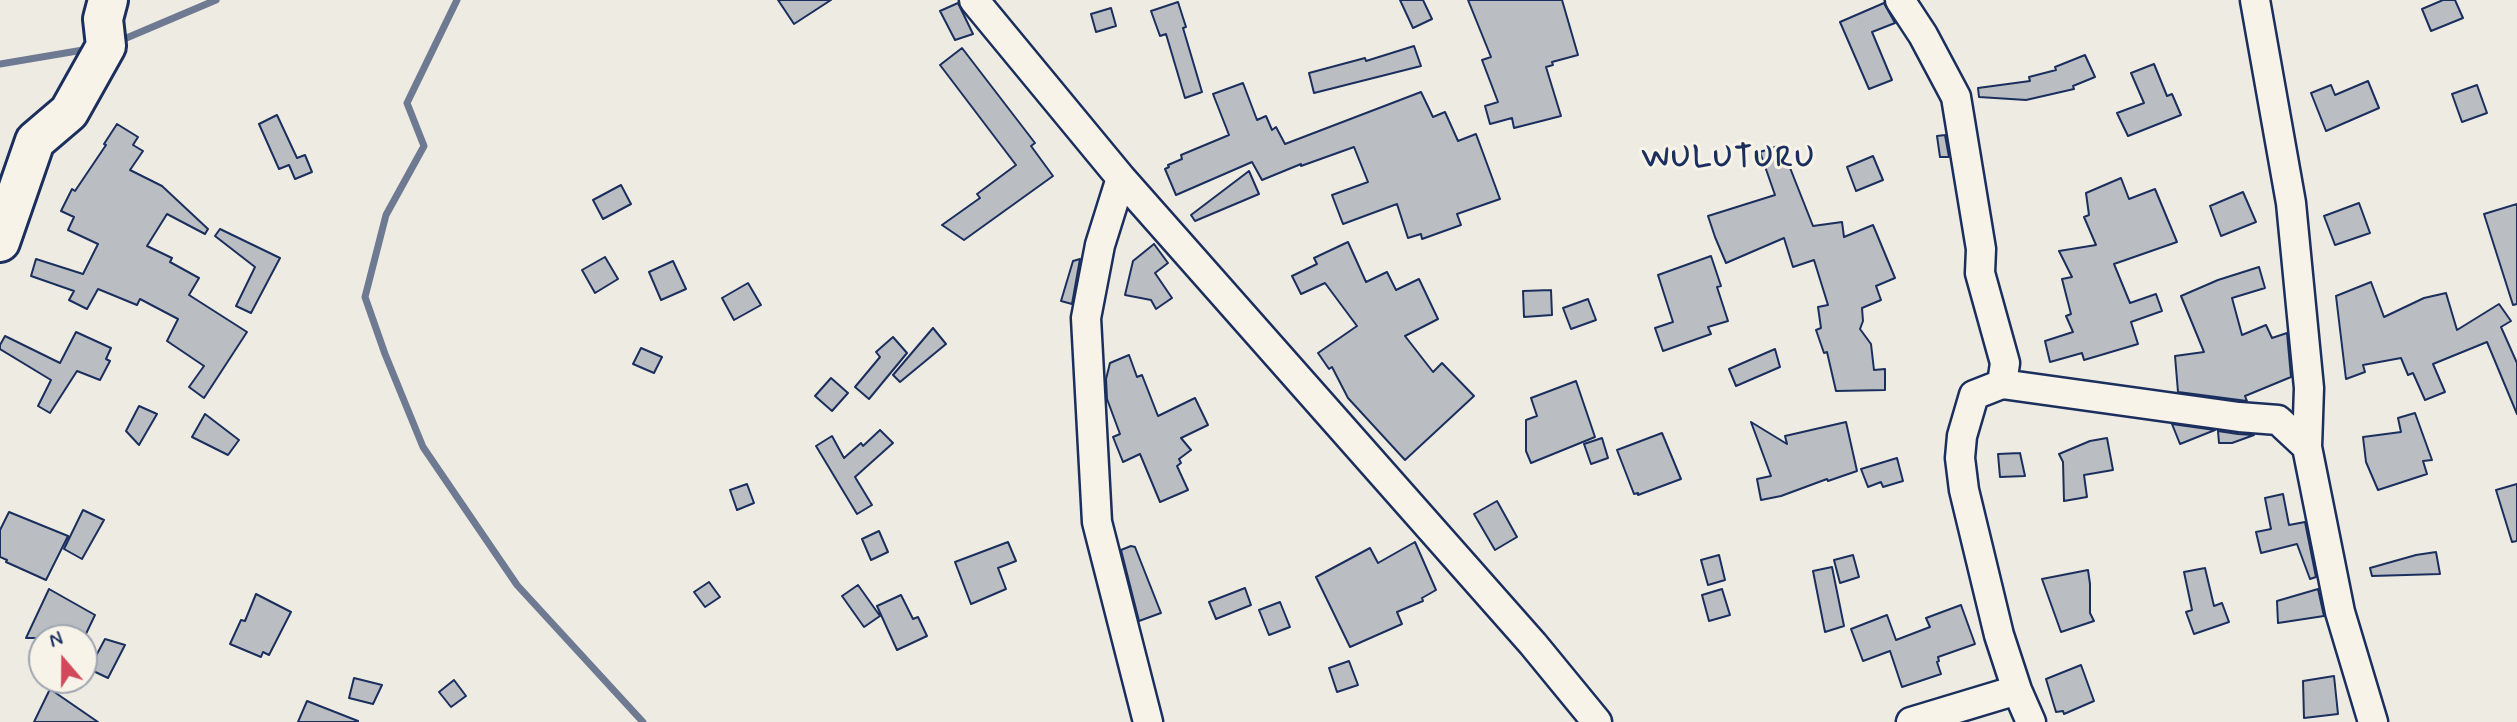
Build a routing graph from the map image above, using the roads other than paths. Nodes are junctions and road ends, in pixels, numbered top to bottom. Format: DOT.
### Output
graph roads {
  1 [pos="108,0"];
  2 [pos="974,0"];
  3 [pos="1900,0"];
  4 [pos="2255,0"];
  5 [pos="1121,177"];
  6 [pos="0,242"];
  7 [pos="2002,384"];
  8 [pos="2306,447"];
  9 [pos="2017,690"];
  10 [pos="1148,722"];
  11 [pos="1597,722"];
  12 [pos="1911,722"];
  13 [pos="2031,722"];
  14 [pos="2373,722"];
  1 -- 6 [label="street"];
  2 -- 5 [label="street"];
  3 -- 7 [label="street"];
  4 -- 8 [label="street"];
  5 -- 10 [label="street"];
  5 -- 11 [label="street"];
  7 -- 8 [label="street"];
  7 -- 9 [label="street"];
  8 -- 14 [label="street"];
  9 -- 12 [label="street"];
  9 -- 13 [label="street"];
}
